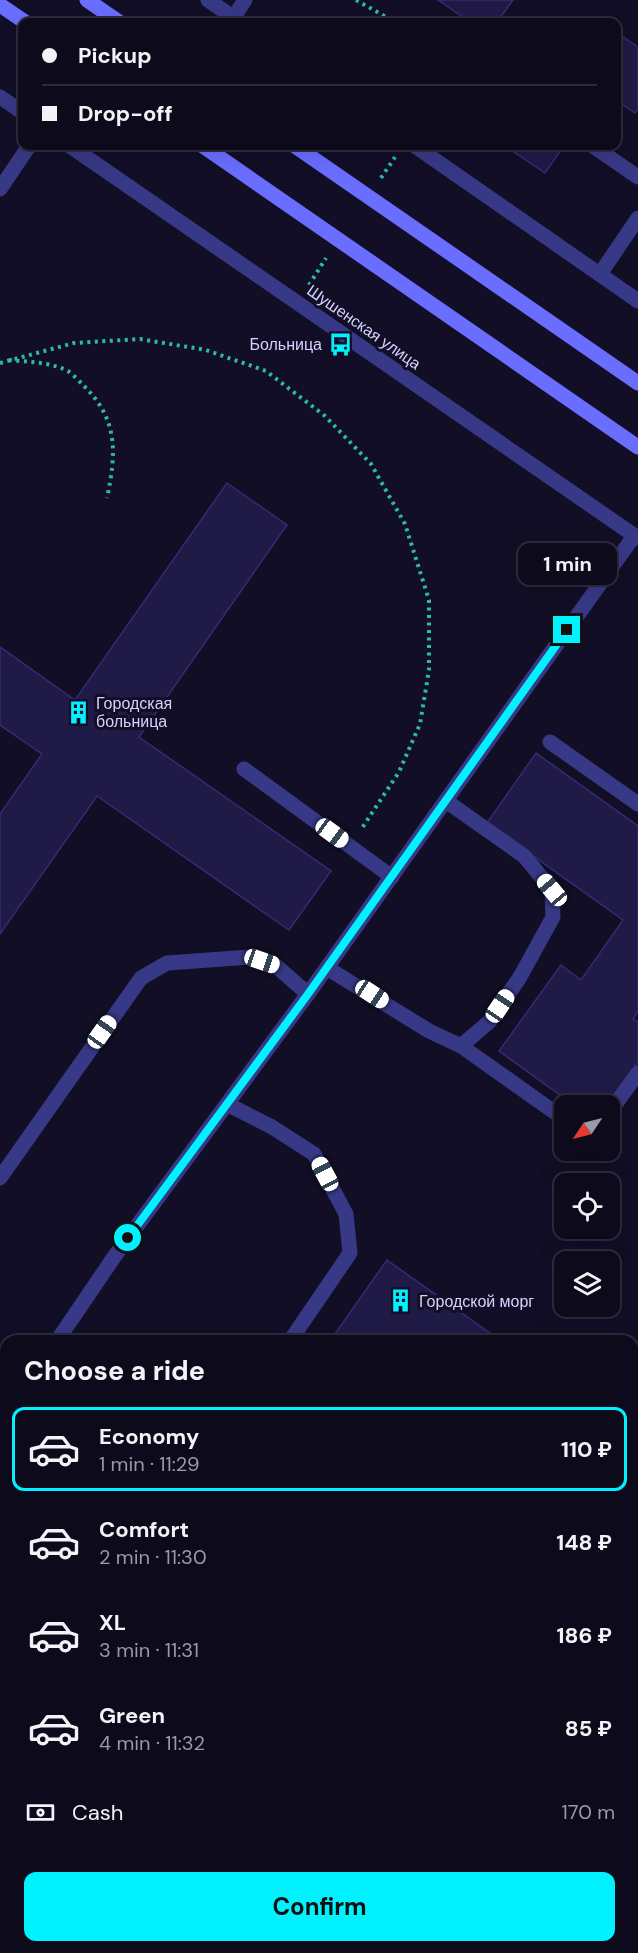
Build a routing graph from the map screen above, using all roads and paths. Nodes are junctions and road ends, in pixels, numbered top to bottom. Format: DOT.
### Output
graph roads {
  1 [pos="87,0"];
  2 [pos="208,0"];
  3 [pos="245,0"];
  4 [pos="356,0"];
  5 [pos="0,5"];
  6 [pos="19,18"];
  7 [pos="113,18"];
  8 [pos="233,18"];
  9 [pos="237,18"];
  10 [pos="388,18"];
  11 [pos="0,97"];
  12 [pos="18,109"];
  13 [pos="26,150"];
  14 [pos="76,150"];
  15 [pos="209,150"];
  16 [pos="301,150"];
  17 [pos="422,150"];
  18 [pos="599,150"];
  19 [pos="638,177"];
  20 [pos="0,189"];
  21 [pos="638,218"];
  22 [pos="600,274"];
  23 [pos="638,301"];
  24 [pos="2,362"];
  25 [pos="638,383"];
  26 [pos="638,447"];
  27 [pos="107,498"];
  28 [pos="636,537"];
  29 [pos="550,742"];
  30 [pos="244,769"];
  31 [pos="446,801"];
  32 [pos="638,804"];
  33 [pos="350,846"];
  34 [pos="392,877"];
  35 [pos="327,968"];
  36 [pos="308,994"];
  37 [pos="461,1046"];
  38 [pos="638,1073"];
  39 [pos="620,1098"];
  40 [pos="227,1104"];
  41 [pos="554,1112"];
  42 [pos="0,1178"];
  43 [pos="61,1335"];
  44 [pos="294,1335"];
  1 -- 7 [label="street"];
  2 -- 8 [label="street"];
  3 -- 9 [label="street"];
  4 -- 10 [label="path"];
  5 -- 6 [label="street"];
  11 -- 12 [label="street"];
  13 -- 20 [label="street"];
  14 -- 28 [label="street, Шушенская улица"];
  15 -- 26 [label="street"];
  16 -- 25 [label="street"];
  17 -- 22 [label="street"];
  18 -- 19 [label="street"];
  21 -- 22 [label="street"];
  22 -- 23 [label="street"];
  24 -- 27 [label="path"];
  24 -- 33 [label="path"];
  28 -- 31 [label="street"];
  29 -- 32 [label="street"];
  30 -- 33 [label="street"];
  31 -- 34 [label="street"];
  31 -- 37 [label="street"];
  33 -- 34 [label="street"];
  34 -- 35 [label="street"];
  35 -- 36 [label="street"];
  35 -- 37 [label="street"];
  36 -- 40 [label="street"];
  36 -- 42 [label="street"];
  37 -- 41 [label="street"];
  38 -- 39 [label="street"];
  40 -- 43 [label="street"];
  40 -- 44 [label="street"];
}
